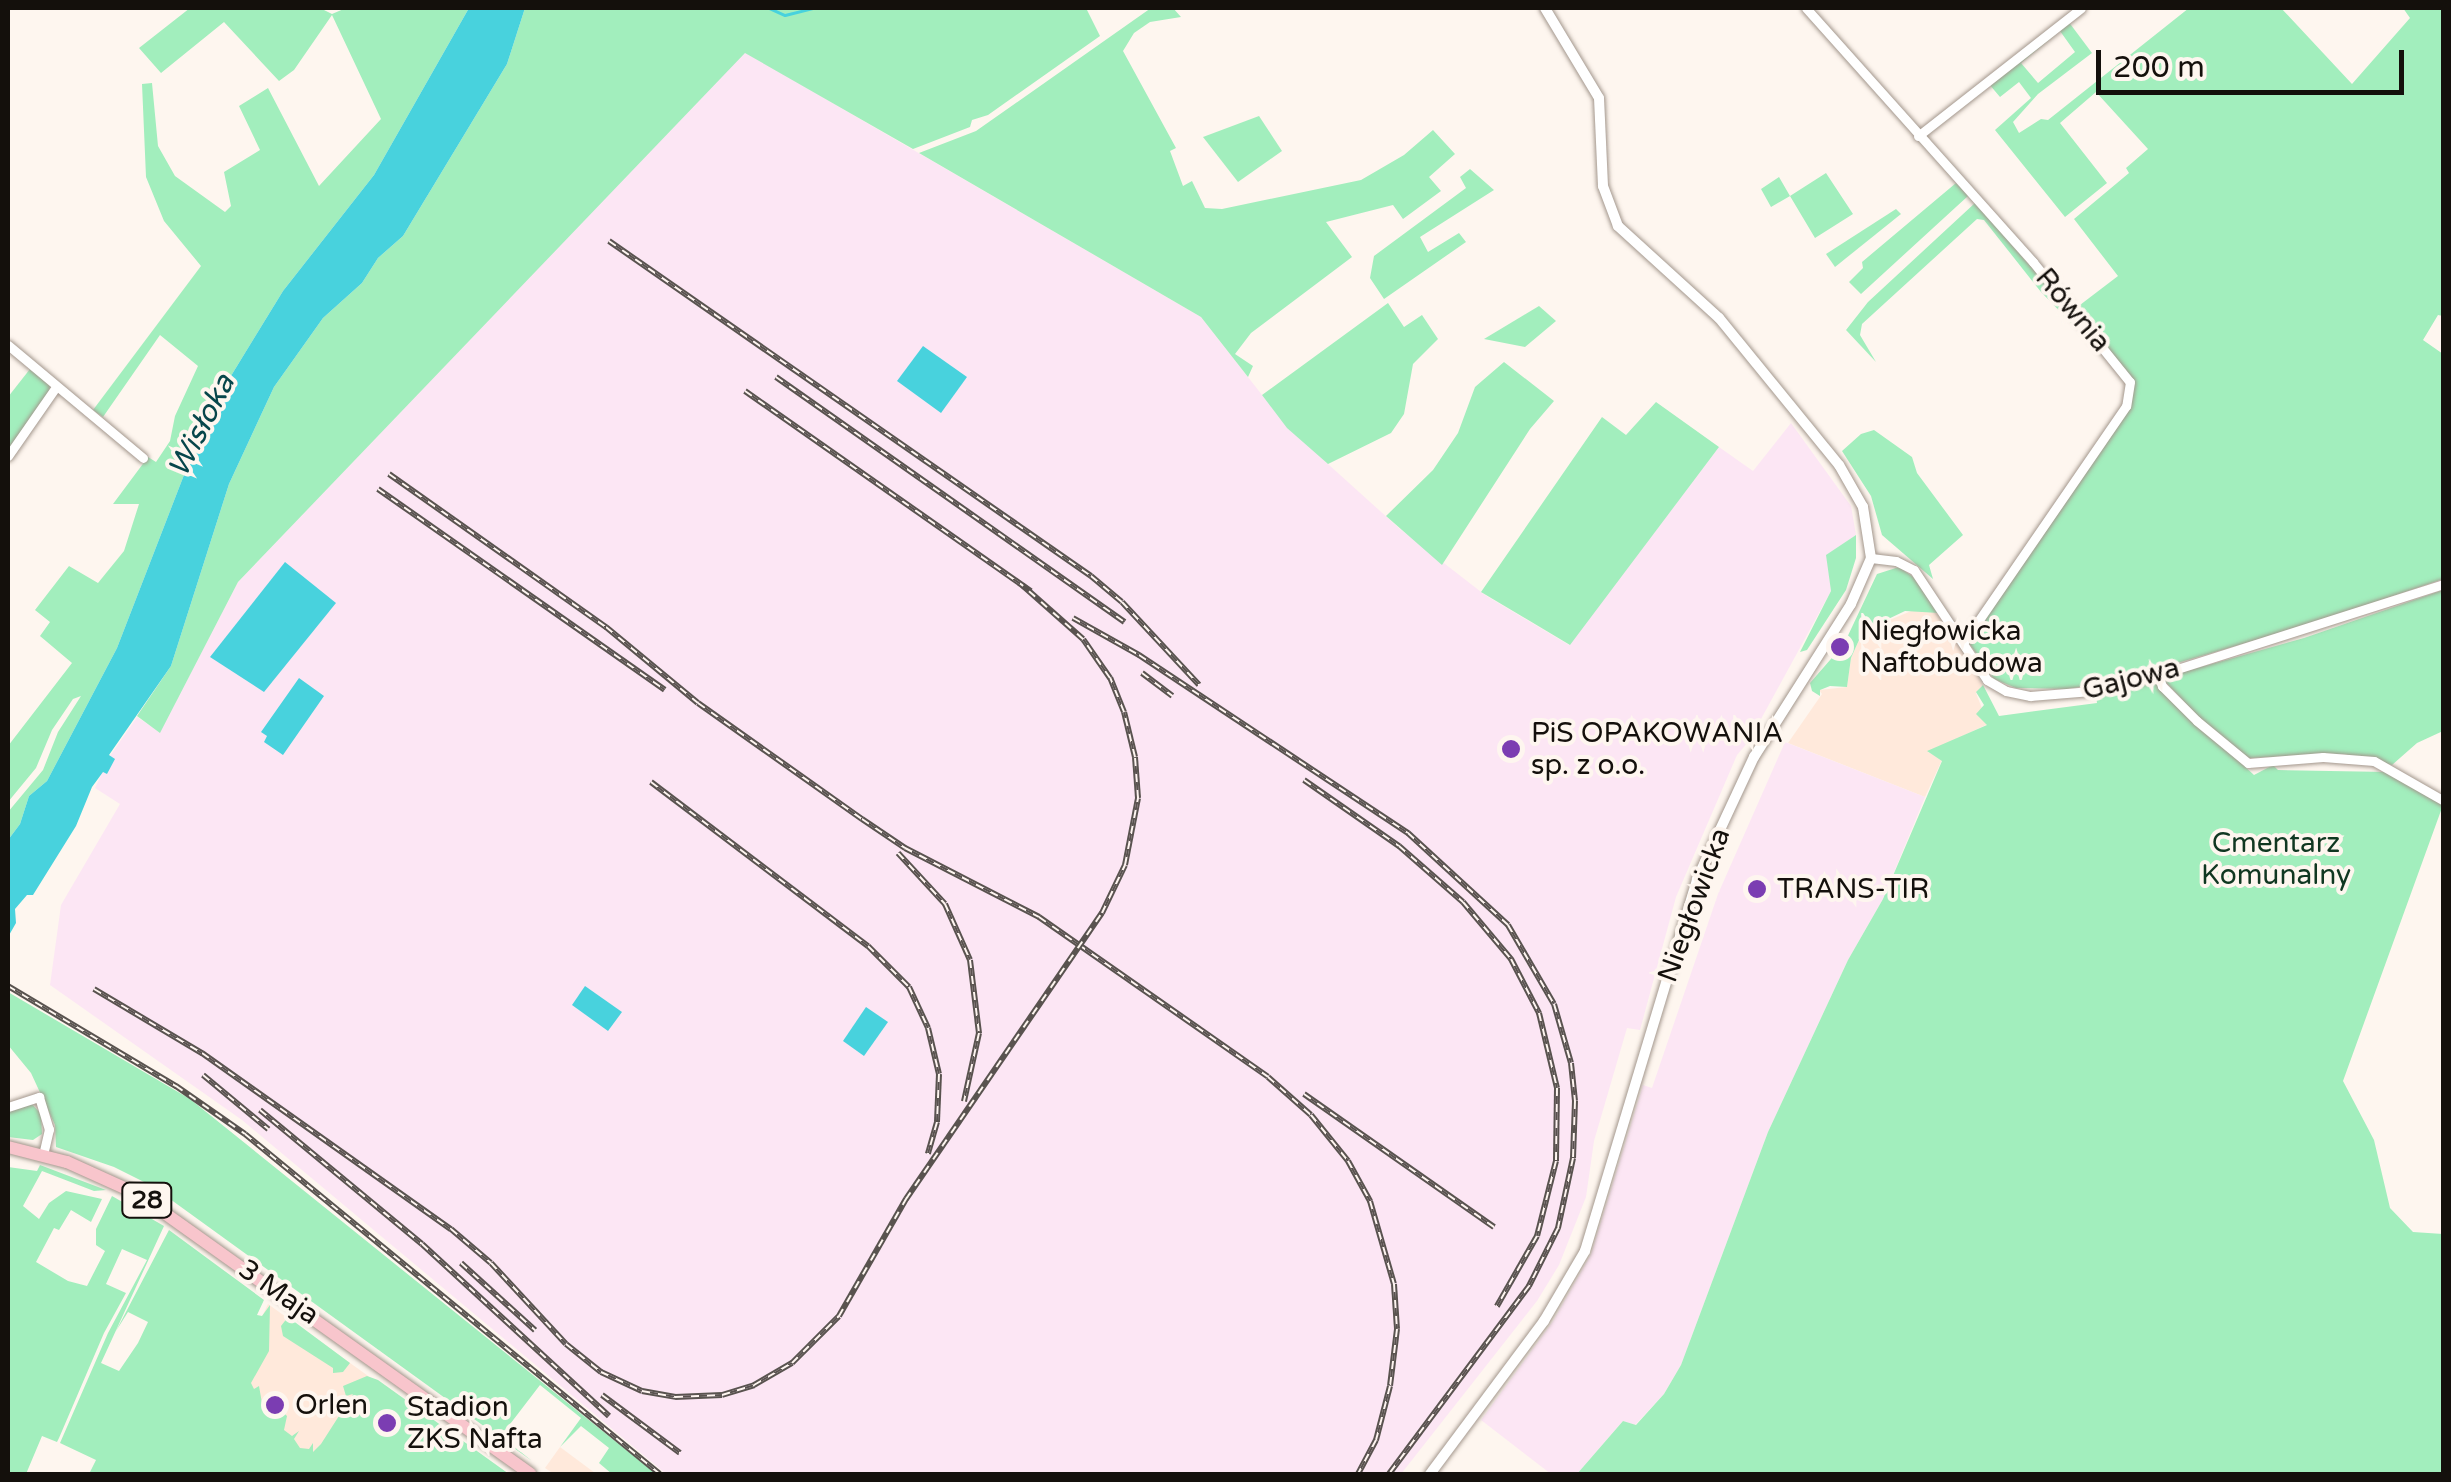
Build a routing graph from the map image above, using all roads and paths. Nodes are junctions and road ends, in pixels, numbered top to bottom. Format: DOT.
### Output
graph roads {
  1 [pos="1546,8"];
  2 [pos="1806,8"];
  3 [pos="2081,8"];
  4 [pos="1918,136"];
  5 [pos="8,346"];
  6 [pos="56,387"];
  7 [pos="8,456"];
  8 [pos="143,458"];
  9 [pos="1872,558"];
  10 [pos="2444,584"];
  11 [pos="1964,642"];
  12 [pos="2158,674"];
  13 [pos="2444,801"];
  14 [pos="8,1107"];
  15 [pos="8,1147"];
  16 [pos="43,1156"];
  17 [pos="525,1473"];
  18 [pos="1430,1474"];
  1 -- 9 [label="street"];
  2 -- 4 [label="street, Równia"];
  3 -- 4 [label="street"];
  4 -- 11 [label="street, Równia"];
  5 -- 6 [label="street"];
  6 -- 7 [label="street"];
  6 -- 8 [label="street"];
  9 -- 11 [label="street, Gajowa"];
  9 -- 18 [label="street, Niegłowicka"];
  10 -- 12 [label="street, Gajowa"];
  11 -- 12 [label="street, Gajowa"];
  12 -- 13 [label="street"];
  14 -- 16 [label="street"];
  15 -- 16 [label="main road, 3 Maja / 28"];
  16 -- 17 [label="main road, 3 Maja / 28"];
}
